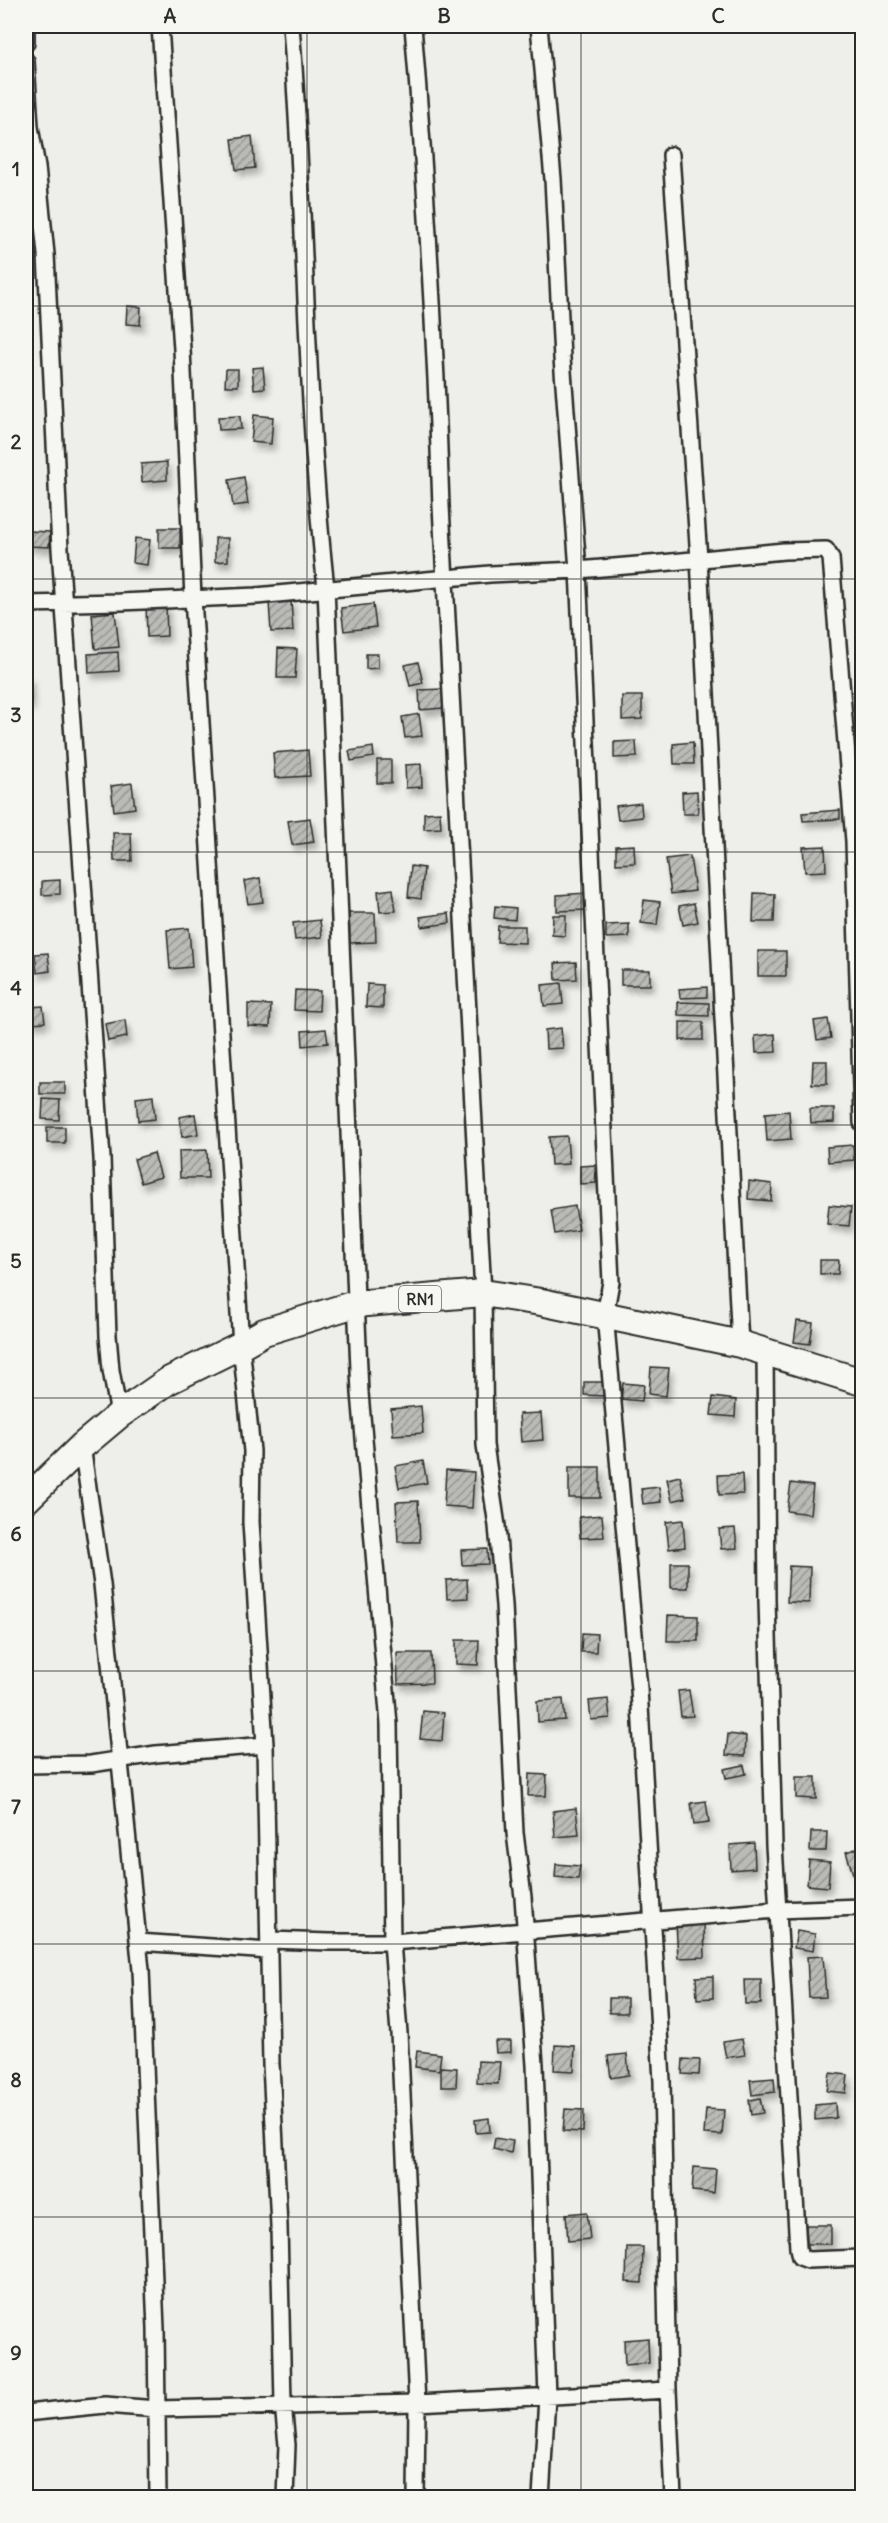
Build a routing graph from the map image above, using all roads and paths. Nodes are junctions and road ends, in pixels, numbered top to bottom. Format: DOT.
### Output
graph roads {
  1 [pos="26,26"];
  2 [pos="160,26"];
  3 [pos="291,26"];
  4 [pos="413,26"];
  5 [pos="539,26"];
  6 [pos="26,43"];
  7 [pos="26,61"];
  8 [pos="671,155"];
  9 [pos="699,559"];
  10 [pos="578,570"];
  11 [pos="445,579"];
  12 [pos="326,588"];
  13 [pos="193,598"];
  14 [pos="65,603"];
  15 [pos="26,604"];
  16 [pos="862,1123"];
  17 [pos="483,1293"];
  18 [pos="355,1304"];
  19 [pos="605,1315"];
  20 [pos="740,1344"];
  21 [pos="241,1345"];
  22 [pos="765,1352"];
  23 [pos="862,1382"];
  24 [pos="119,1415"];
  25 [pos="82,1446"];
  26 [pos="26,1500"];
  27 [pos="265,1744"];
  28 [pos="119,1759"];
  29 [pos="26,1765"];
  30 [pos="862,1907"];
  31 [pos="777,1910"];
  32 [pos="651,1919"];
  33 [pos="526,1930"];
  34 [pos="138,1942"];
  35 [pos="392,1942"];
  36 [pos="269,1946"];
  37 [pos="862,2258"];
  38 [pos="668,2390"];
  39 [pos="547,2397"];
  40 [pos="417,2403"];
  41 [pos="283,2404"];
  42 [pos="157,2409"];
  43 [pos="26,2413"];
  44 [pos="158,2498"];
  45 [pos="285,2498"];
  46 [pos="416,2498"];
  47 [pos="541,2498"];
  48 [pos="673,2498"];
  1 -- 6 [label="street"];
  2 -- 13 [label="street"];
  3 -- 12 [label="street"];
  4 -- 11 [label="street"];
  5 -- 10 [label="street"];
  7 -- 14 [label="street"];
  8 -- 9 [label="street"];
  9 -- 10 [label="street"];
  9 -- 16 [label="street"];
  9 -- 20 [label="street"];
  10 -- 11 [label="street"];
  10 -- 19 [label="street"];
  11 -- 12 [label="street"];
  11 -- 17 [label="street"];
  12 -- 13 [label="street"];
  12 -- 18 [label="street"];
  13 -- 14 [label="street"];
  13 -- 21 [label="street"];
  14 -- 15 [label="street"];
  14 -- 24 [label="street"];
  17 -- 18 [label="highway, RN1"];
  17 -- 19 [label="highway, RN1"];
  17 -- 33 [label="street"];
  18 -- 21 [label="highway, RN1"];
  18 -- 35 [label="street"];
  19 -- 20 [label="highway, RN1"];
  19 -- 32 [label="street"];
  20 -- 22 [label="highway, RN1"];
  21 -- 24 [label="highway, RN1"];
  21 -- 27 [label="street"];
  22 -- 23 [label="highway, RN1"];
  22 -- 31 [label="street"];
  24 -- 25 [label="highway, RN1"];
  25 -- 26 [label="highway, RN1"];
  25 -- 28 [label="street"];
  27 -- 28 [label="street"];
  27 -- 36 [label="street"];
  28 -- 29 [label="street"];
  28 -- 34 [label="street"];
  30 -- 31 [label="street"];
  31 -- 32 [label="street"];
  31 -- 37 [label="street"];
  32 -- 33 [label="street"];
  32 -- 38 [label="street"];
  33 -- 35 [label="street"];
  33 -- 39 [label="street"];
  34 -- 36 [label="street"];
  34 -- 42 [label="street"];
  35 -- 36 [label="street"];
  35 -- 40 [label="street"];
  36 -- 41 [label="street"];
  38 -- 39 [label="street"];
  38 -- 48 [label="street"];
  39 -- 40 [label="street"];
  39 -- 47 [label="street"];
  40 -- 41 [label="street"];
  40 -- 46 [label="street"];
  41 -- 42 [label="street"];
  41 -- 45 [label="street"];
  42 -- 43 [label="street"];
  42 -- 44 [label="street"];
}
